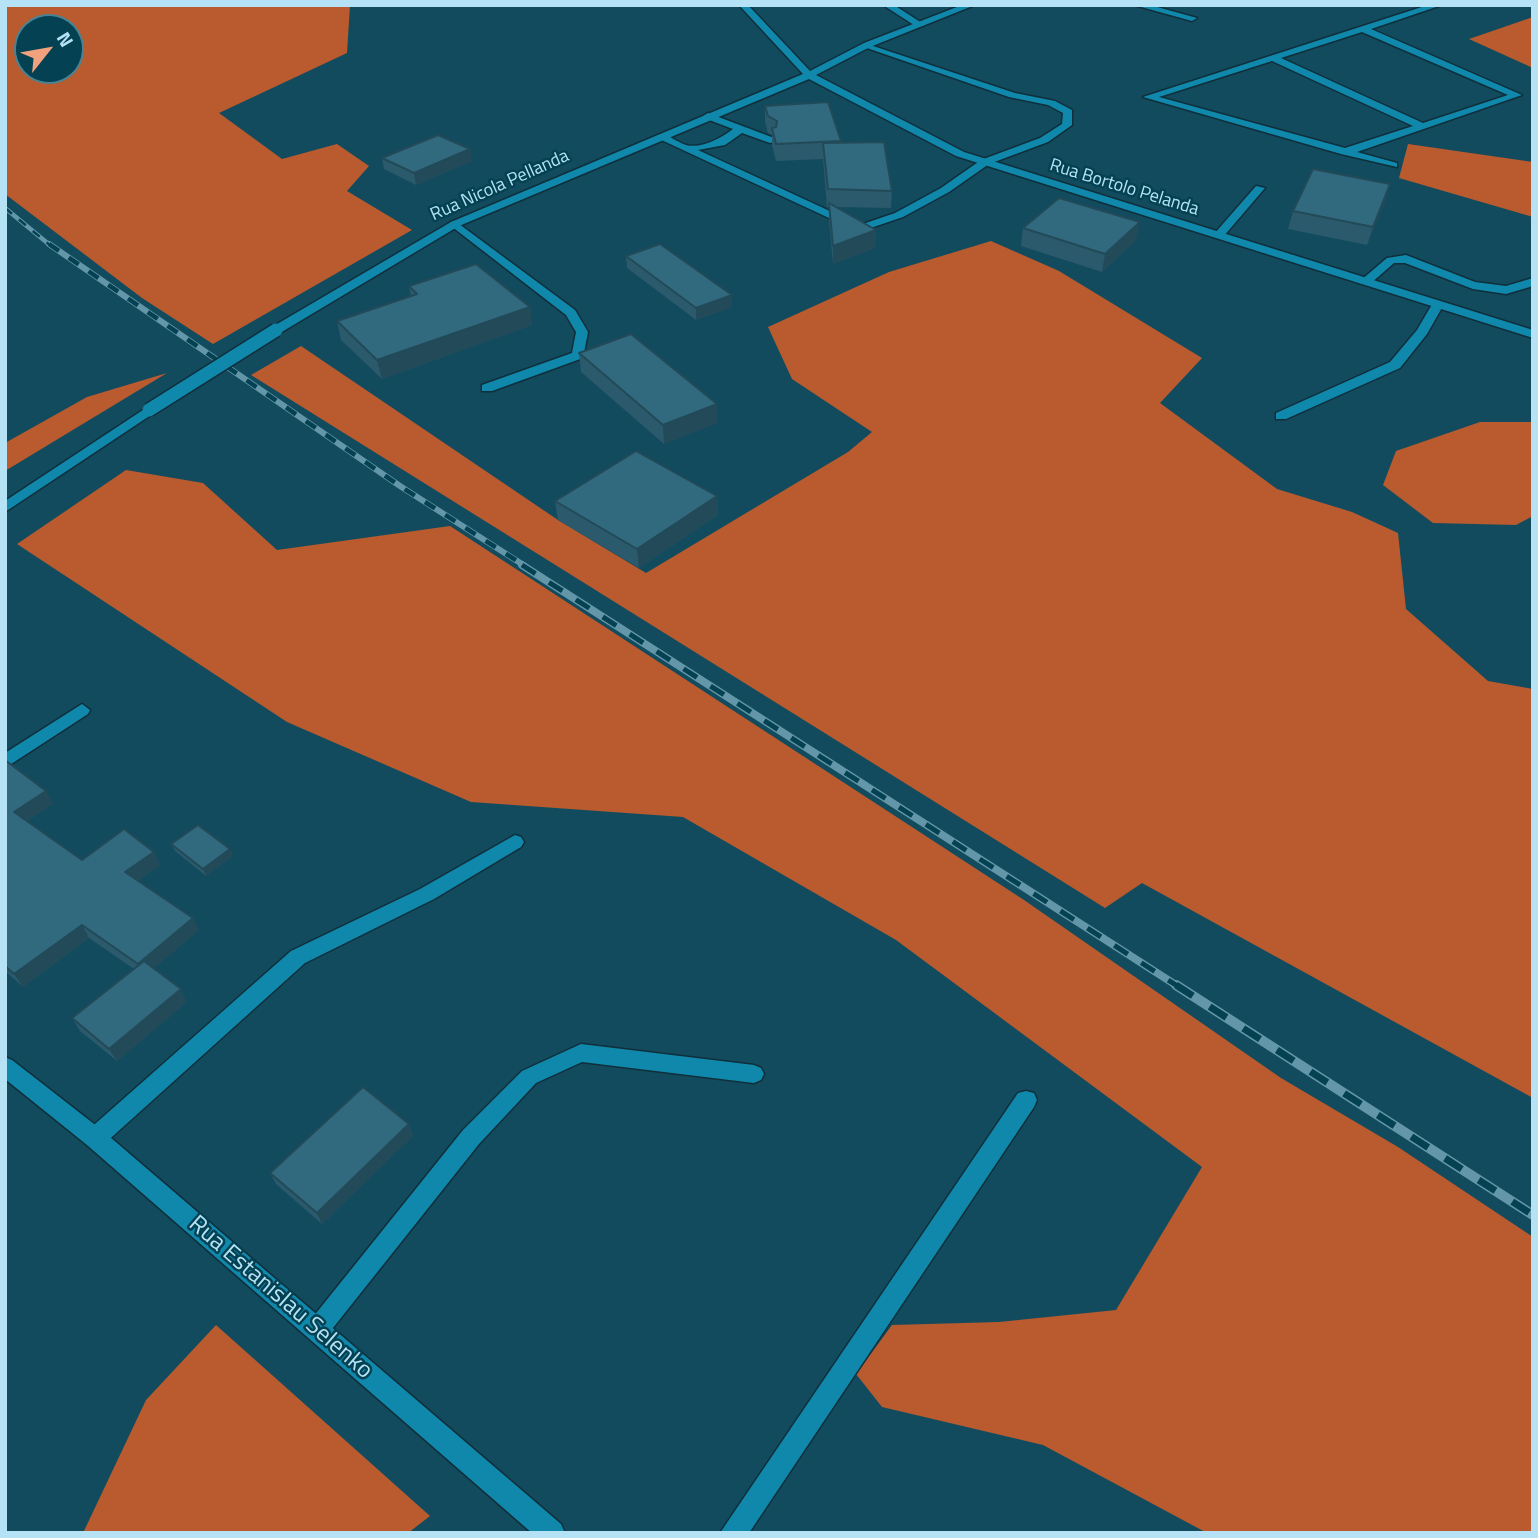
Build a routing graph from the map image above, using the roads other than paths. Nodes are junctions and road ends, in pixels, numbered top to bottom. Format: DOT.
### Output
graph roads {
  1 [pos="743,5"];
  2 [pos="887,5"];
  3 [pos="971,5"];
  4 [pos="1141,5"];
  5 [pos="1438,5"];
  6 [pos="1192,18"];
  7 [pos="920,24"];
  8 [pos="1365,30"];
  9 [pos="867,45"];
  10 [pos="1274,58"];
  11 [pos="809,75"];
  12 [pos="708,116"];
  13 [pos="1423,127"];
  14 [pos="742,128"];
  15 [pos="660,137"];
  16 [pos="770,140"];
  17 [pos="688,149"];
  18 [pos="1345,152"];
  19 [pos="985,162"];
  20 [pos="1394,165"];
  21 [pos="1260,188"];
  22 [pos="455,224"];
  23 [pos="1219,235"];
  24 [pos="1366,281"];
  25 [pos="1533,282"];
  26 [pos="1438,304"];
  27 [pos="1533,334"];
  28 [pos="487,388"];
  29 [pos="1280,416"];
  30 [pos="5,508"];
  31 [pos="82,710"];
  32 [pos="5,762"];
  33 [pos="515,842"];
  34 [pos="5,1066"];
  35 [pos="754,1074"];
  36 [pos="1026,1100"];
  37 [pos="95,1138"];
  38 [pos="317,1330"];
  39 [pos="552,1533"];
  40 [pos="733,1533"];
  1 -- 11 [label="street, Rua Bortolo Pelanda"];
  2 -- 7 [label="street"];
  3 -- 7 [label="street, Rua Nicola Pellanda"];
  4 -- 6 [label="street"];
  5 -- 8 [label="street"];
  7 -- 9 [label="street, Rua Nicola Pellanda"];
  8 -- 10 [label="street"];
  8 -- 13 [label="street"];
  9 -- 11 [label="street, Rua Nicola Pellanda"];
  9 -- 19 [label="street"];
  10 -- 13 [label="street"];
  10 -- 18 [label="street"];
  11 -- 12 [label="street, Rua Nicola Pellanda"];
  11 -- 19 [label="street, Rua Bortolo Pelanda"];
  12 -- 14 [label="street"];
  12 -- 15 [label="street, Rua Nicola Pellanda"];
  13 -- 18 [label="street"];
  14 -- 16 [label="street"];
  14 -- 17 [label="street"];
  15 -- 17 [label="street"];
  15 -- 22 [label="street, Rua Nicola Pellanda"];
  17 -- 19 [label="street"];
  18 -- 20 [label="street"];
  19 -- 23 [label="street, Rua Bortolo Pelanda"];
  21 -- 23 [label="street"];
  22 -- 28 [label="street"];
  22 -- 30 [label="street, Rua Nicola Pellanda, bridge"];
  23 -- 24 [label="street, Rua Bortolo Pelanda"];
  24 -- 25 [label="street"];
  24 -- 26 [label="street, Rua Bortolo Pelanda"];
  26 -- 27 [label="street, Rua Bortolo Pelanda"];
  26 -- 29 [label="street"];
  31 -- 32 [label="street"];
  33 -- 37 [label="street"];
  34 -- 37 [label="street, Rua Estanislau Selenko"];
  35 -- 38 [label="street"];
  36 -- 40 [label="street"];
  37 -- 38 [label="street, Rua Estanislau Selenko"];
  38 -- 39 [label="street, Rua Estanislau Selenko"];
}
